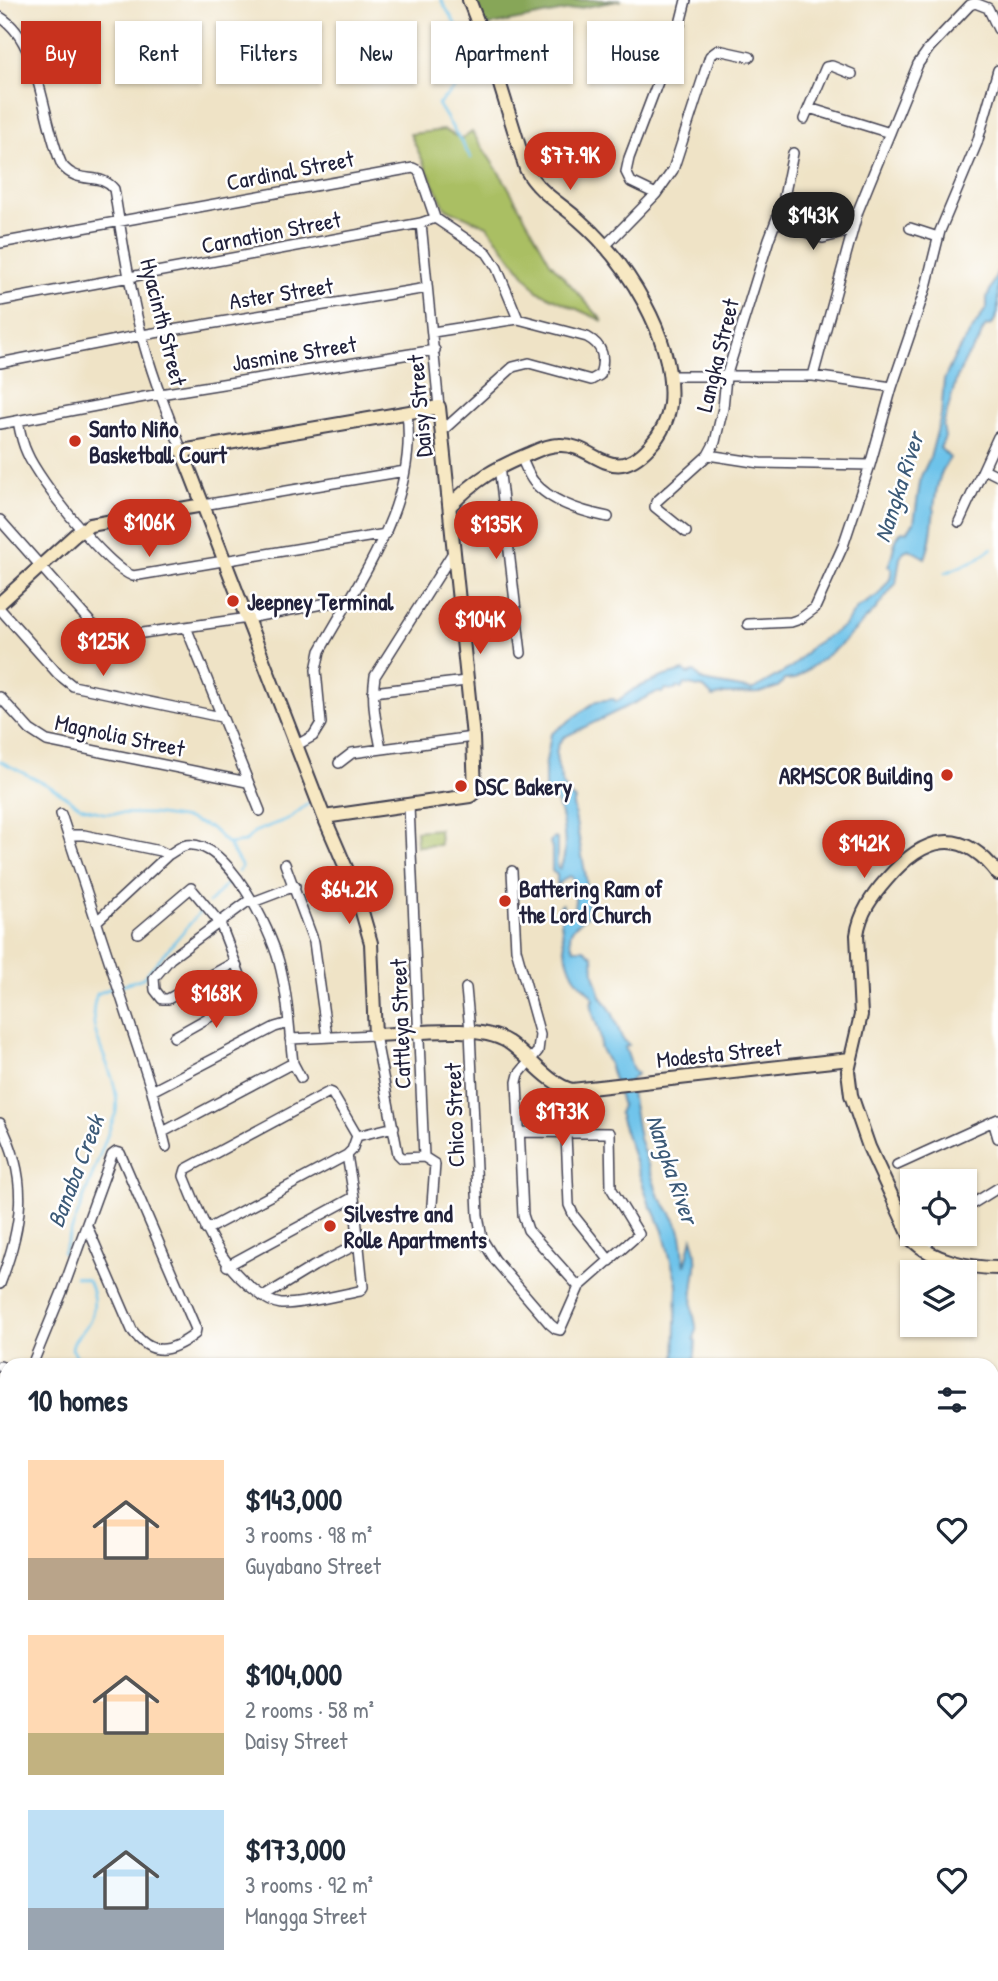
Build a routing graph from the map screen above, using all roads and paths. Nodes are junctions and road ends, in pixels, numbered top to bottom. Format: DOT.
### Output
graph roads {
  1 [pos="469,0"];
  2 [pos="686,0"];
  3 [pos="0,17"];
  4 [pos="998,29"];
  5 [pos="750,57"];
  6 [pos="998,70"];
  7 [pos="852,74"];
  8 [pos="809,108"];
  9 [pos="804,120"];
  10 [pos="890,133"];
  11 [pos="793,153"];
  12 [pos="656,194"];
  13 [pos="435,218"];
  14 [pos="120,222"];
  15 [pos="776,222"];
  16 [pos="421,223"];
  17 [pos="910,228"];
  18 [pos="851,231"];
  19 [pos="938,237"];
  20 [pos="0,243"];
  21 [pos="606,246"];
  22 [pos="129,278"];
  23 [pos="427,288"];
  24 [pos="0,301"];
  25 [pos="518,319"];
  26 [pos="433,332"];
  27 [pos="142,335"];
  28 [pos="435,350"];
  29 [pos="0,363"];
  30 [pos="670,376"];
  31 [pos="813,376"];
  32 [pos="726,377"];
  33 [pos="892,387"];
  34 [pos="160,394"];
  35 [pos="439,408"];
  36 [pos="407,413"];
  37 [pos="18,421"];
  38 [pos="0,424"];
  39 [pos="448,426"];
  40 [pos="998,437"];
  41 [pos="182,451"];
  42 [pos="708,455"];
  43 [pos="521,457"];
  44 [pos="870,465"];
  45 [pos="499,466"];
  46 [pos="984,469"];
  47 [pos="405,471"];
  48 [pos="998,476"];
  49 [pos="203,505"];
  50 [pos="450,506"];
  51 [pos="608,517"];
  52 [pos="0,520"];
  53 [pos="959,522"];
  54 [pos="82,529"];
  55 [pos="686,532"];
  56 [pos="386,534"];
  57 [pos="454,551"];
  58 [pos="225,560"];
  59 [pos="41,566"];
  60 [pos="349,599"];
  61 [pos="0,603"];
  62 [pos="0,609"];
  63 [pos="247,618"];
  64 [pos="748,624"];
  65 [pos="186,627"];
  66 [pos="521,653"];
  67 [pos="466,681"];
  68 [pos="373,692"];
  69 [pos="0,696"];
  70 [pos="221,717"];
  71 [pos="473,737"];
  72 [pos="297,745"];
  73 [pos="381,748"];
  74 [pos="339,763"];
  75 [pos="247,782"];
  76 [pos="410,806"];
  77 [pos="260,811"];
  78 [pos="61,814"];
  79 [pos="324,817"];
  80 [pos="69,835"];
  81 [pos="168,855"];
  82 [pos="285,864"];
  83 [pos="512,871"];
  84 [pos="998,874"];
  85 [pos="295,886"];
  86 [pos="252,900"];
  87 [pos="96,922"];
  88 [pos="220,923"];
  89 [pos="138,933"];
  90 [pos="235,962"];
  91 [pos="466,988"];
  92 [pos="289,1023"];
  93 [pos="470,1031"];
  94 [pos="419,1034"];
  95 [pos="375,1035"];
  96 [pos="174,1037"];
  97 [pos="327,1037"];
  98 [pos="290,1039"];
  99 [pos="530,1059"];
  100 [pos="850,1059"];
  101 [pos="293,1063"];
  102 [pos="301,1078"];
  103 [pos="152,1091"];
  104 [pos="996,1120"];
  105 [pos="0,1123"];
  106 [pos="394,1128"];
  107 [pos="163,1132"];
  108 [pos="520,1132"];
  109 [pos="566,1133"];
  110 [pos="357,1136"];
  111 [pos="998,1138"];
  112 [pos="166,1147"];
  113 [pos="347,1155"];
  114 [pos="424,1157"];
  115 [pos="897,1165"];
  116 [pos="998,1188"];
  117 [pos="355,1197"];
  118 [pos="977,1201"];
  119 [pos="431,1218"];
  120 [pos="87,1226"];
  121 [pos="206,1230"];
  122 [pos="360,1243"];
  123 [pos="926,1246"];
  124 [pos="923,1251"];
  125 [pos="610,1261"];
  126 [pos="227,1266"];
  127 [pos="998,1268"];
  128 [pos="0,1284"];
  129 [pos="579,1287"];
  130 [pos="263,1297"];
  131 [pos="35,1358"];
  1 -- 21 [label="main road"];
  2 -- 12 [label="street"];
  3 -- 14 [label="street, Hyacinth Street"];
  4 -- 10 [label="street"];
  5 -- 12 [label="street"];
  6 -- 19 [label="street"];
  7 -- 8 [label="street"];
  8 -- 9 [label="street"];
  8 -- 10 [label="street"];
  10 -- 18 [label="street"];
  11 -- 15 [label="street, Langka Street"];
  12 -- 21 [label="street"];
  13 -- 14 [label="street, Cardinal Street"];
  13 -- 16 [label="street, Carnation Street"];
  13 -- 25 [label="street"];
  14 -- 20 [label="street"];
  14 -- 22 [label="street, Hyacinth Street"];
  15 -- 18 [label="street"];
  15 -- 32 [label="street, Langka Street"];
  16 -- 22 [label="street, Carnation Street"];
  16 -- 23 [label="street, Daisy Street"];
  17 -- 19 [label="street"];
  18 -- 31 [label="street"];
  19 -- 33 [label="street"];
  21 -- 30 [label="main road"];
  22 -- 24 [label="street, Carnation Street"];
  22 -- 27 [label="street, Hyacinth Street"];
  23 -- 26 [label="street, Daisy Street"];
  23 -- 27 [label="street, Aster Street"];
  25 -- 26 [label="street"];
  25 -- 39 [label="street"];
  26 -- 28 [label="street, Daisy Street"];
  27 -- 29 [label="street, Aster Street"];
  27 -- 34 [label="street, Hyacinth Street"];
  28 -- 34 [label="street, Jasmine Street"];
  28 -- 35 [label="street, Daisy Street"];
  30 -- 32 [label="street"];
  30 -- 43 [label="main road"];
  31 -- 32 [label="street"];
  31 -- 33 [label="street"];
  32 -- 42 [label="street, Langka Street"];
  33 -- 44 [label="street"];
  34 -- 37 [label="street, Jasmine Street"];
  34 -- 41 [label="street, Hyacinth Street"];
  35 -- 36 [label="main road"];
  35 -- 39 [label="main road, Daisy Street"];
  36 -- 41 [label="main road"];
  36 -- 47 [label="street"];
  37 -- 38 [label="street, Jasmine Street"];
  37 -- 54 [label="street"];
  39 -- 50 [label="main road, Daisy Street"];
  40 -- 46 [label="street"];
  41 -- 49 [label="main road, Hyacinth Street"];
  42 -- 44 [label="street"];
  42 -- 55 [label="street, Langka Street"];
  43 -- 45 [label="main road"];
  43 -- 51 [label="street"];
  44 -- 64 [label="street"];
  45 -- 50 [label="main road"];
  45 -- 66 [label="street"];
  46 -- 48 [label="street"];
  46 -- 53 [label="street"];
  47 -- 49 [label="street"];
  47 -- 56 [label="street"];
  49 -- 54 [label="main road"];
  49 -- 58 [label="main road, Hyacinth Street"];
  50 -- 57 [label="main road, Daisy Street"];
  52 -- 59 [label="street"];
  54 -- 58 [label="street"];
  54 -- 59 [label="main road"];
  56 -- 58 [label="street"];
  56 -- 60 [label="street"];
  57 -- 67 [label="main road, Daisy Street"];
  57 -- 68 [label="street"];
  58 -- 63 [label="main road, Hyacinth Street"];
  59 -- 61 [label="main road"];
  59 -- 65 [label="street"];
  60 -- 63 [label="street"];
  60 -- 72 [label="street"];
  62 -- 70 [label="street"];
  63 -- 65 [label="street"];
  63 -- 72 [label="main road, Hyacinth Street"];
  65 -- 70 [label="street"];
  67 -- 68 [label="street"];
  67 -- 71 [label="main road, Daisy Street"];
  68 -- 73 [label="street"];
  69 -- 75 [label="street, Magnolia Street"];
  70 -- 75 [label="street"];
  71 -- 73 [label="street"];
  71 -- 76 [label="main road, Daisy Street"];
  72 -- 79 [label="main road, Hyacinth Street"];
  73 -- 74 [label="street"];
  75 -- 77 [label="street"];
  76 -- 79 [label="main road"];
  76 -- 94 [label="street, Cattleya Street"];
  78 -- 80 [label="street"];
  79 -- 95 [label="main road, Hyacinth Street"];
  80 -- 81 [label="street"];
  80 -- 87 [label="street"];
  81 -- 86 [label="street"];
  81 -- 87 [label="street"];
  82 -- 85 [label="street"];
  83 -- 99 [label="street"];
  84 -- 100 [label="main road"];
  85 -- 86 [label="street"];
  85 -- 97 [label="street"];
  86 -- 88 [label="street"];
  86 -- 92 [label="street"];
  87 -- 103 [label="street"];
  88 -- 89 [label="street"];
  88 -- 90 [label="street"];
  88 -- 90 [label="street"];
  90 -- 96 [label="street"];
  91 -- 93 [label="street"];
  92 -- 98 [label="street"];
  92 -- 103 [label="street"];
  93 -- 94 [label="main road, Modesta Street"];
  93 -- 99 [label="main road, Modesta Street"];
  93 -- 129 [label="street, Chico Street"];
  94 -- 95 [label="main road, Modesta Street"];
  94 -- 114 [label="street, Cattleya Street"];
  95 -- 97 [label="street"];
  95 -- 106 [label="street"];
  97 -- 98 [label="street"];
  98 -- 101 [label="street"];
  99 -- 100 [label="main road, Modesta Street"];
  99 -- 108 [label="street"];
  100 -- 124 [label="main road"];
  101 -- 102 [label="street"];
  101 -- 107 [label="street"];
  103 -- 107 [label="street"];
  104 -- 111 [label="street"];
  104 -- 115 [label="street"];
  105 -- 128 [label="street"];
  106 -- 110 [label="street"];
  106 -- 114 [label="street"];
  107 -- 112 [label="street"];
  108 -- 109 [label="street"];
  108 -- 129 [label="street"];
  109 -- 125 [label="street"];
  109 -- 125 [label="street"];
  110 -- 113 [label="street"];
  110 -- 121 [label="street"];
  113 -- 117 [label="street"];
  113 -- 121 [label="street"];
  114 -- 119 [label="street, Cattleya Street"];
  116 -- 118 [label="street"];
  117 -- 122 [label="street"];
  117 -- 126 [label="street"];
  120 -- 120 [label="street"];
  120 -- 131 [label="street"];
  121 -- 126 [label="street"];
  122 -- 130 [label="street"];
  122 -- 130 [label="street"];
  123 -- 124 [label="street"];
  124 -- 127 [label="main road"];
  125 -- 129 [label="street"];
  126 -- 130 [label="street"];
}
